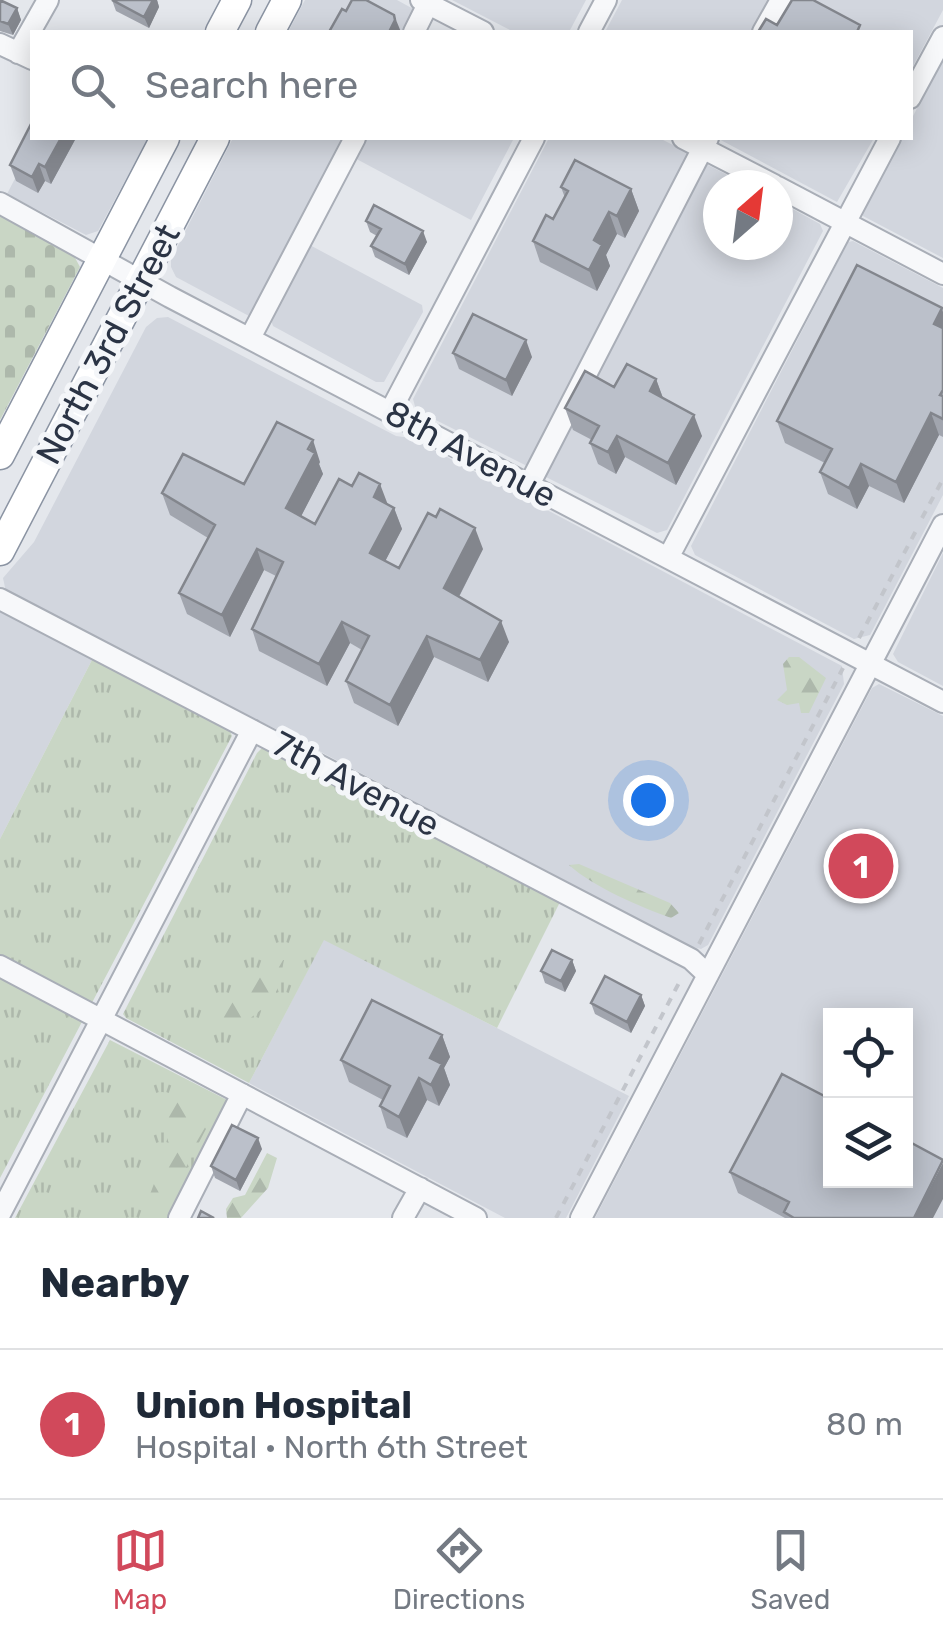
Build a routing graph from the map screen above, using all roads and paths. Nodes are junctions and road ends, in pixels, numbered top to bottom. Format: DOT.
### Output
graph roads {
  1 [pos="48,0"];
  2 [pos="238,0"];
  3 [pos="287,0"];
  4 [pos="606,0"];
  5 [pos="781,0"];
  6 [pos="426,1"];
  7 [pos="30,30"];
  8 [pos="30,30"];
  9 [pos="221,30"];
  10 [pos="271,30"];
  11 [pos="415,30"];
  12 [pos="479,30"];
  13 [pos="590,30"];
  14 [pos="764,30"];
  15 [pos="943,37"];
  16 [pos="17,52"];
  17 [pos="913,92"];
  18 [pos="164,140"];
  19 [pos="215,140"];
  20 [pos="354,140"];
  21 [pos="533,140"];
  22 [pos="889,140"];
  23 [pos="705,142"];
  24 [pos="750,170"];
  25 [pos="793,195"];
  26 [pos="0,204"];
  27 [pos="844,222"];
  28 [pos="103,258"];
  29 [pos="943,274"];
  30 [pos="141,281"];
  31 [pos="250,338"];
  32 [pos="390,412"];
  33 [pos="0,454"];
  34 [pos="943,479"];
  35 [pos="529,485"];
  36 [pos="943,525"];
  37 [pos="0,551"];
  38 [pos="668,558"];
  39 [pos="0,599"];
  40 [pos="851,654"];
  41 [pos="870,664"];
  42 [pos="943,702"];
  43 [pos="252,730"];
  44 [pos="691,960"];
  45 [pos="0,966"];
  46 [pos="708,975"];
  47 [pos="102,1020"];
  48 [pos="242,1094"];
  49 [pos="420,1188"];
  50 [pos="0,1214"];
  51 [pos="179,1218"];
  52 [pos="403,1218"];
  53 [pos="476,1218"];
  54 [pos="556,1218"];
  55 [pos="581,1218"];
  1 -- 8 [label="street"];
  2 -- 9 [label="highway"];
  3 -- 10 [label="highway"];
  4 -- 13 [label="street"];
  5 -- 14 [label="street"];
  6 -- 11 [label="street"];
  6 -- 12 [label="street"];
  7 -- 16 [label="street"];
  15 -- 17 [label="street"];
  18 -- 28 [label="highway, North 3rd Street"];
  19 -- 30 [label="highway, North 3rd Street"];
  20 -- 31 [label="street"];
  21 -- 32 [label="street"];
  22 -- 27 [label="street"];
  23 -- 24 [label="street"];
  23 -- 35 [label="street"];
  25 -- 27 [label="street"];
  26 -- 28 [label="street, 8th Avenue"];
  27 -- 29 [label="street"];
  27 -- 38 [label="street"];
  28 -- 30 [label="street, 8th Avenue"];
  28 -- 33 [label="highway, North 3rd Street"];
  30 -- 31 [label="street, 8th Avenue"];
  30 -- 37 [label="highway, North 3rd Street"];
  31 -- 32 [label="street, 8th Avenue"];
  32 -- 35 [label="street, 8th Avenue"];
  34 -- 40 [label="path"];
  35 -- 38 [label="street, 8th Avenue"];
  36 -- 41 [label="street"];
  38 -- 40 [label="street, 8th Avenue"];
  39 -- 43 [label="street, 7th Avenue"];
  40 -- 41 [label="street, 8th Avenue"];
  40 -- 44 [label="path"];
  41 -- 42 [label="street, 8th Avenue"];
  41 -- 46 [label="street"];
  43 -- 44 [label="street, 7th Avenue"];
  43 -- 47 [label="street"];
  44 -- 46 [label="street, 7th Avenue"];
  44 -- 54 [label="path"];
  45 -- 47 [label="street"];
  46 -- 55 [label="street"];
  47 -- 48 [label="street"];
  47 -- 50 [label="street"];
  48 -- 49 [label="street"];
  48 -- 51 [label="street"];
  49 -- 52 [label="street"];
  49 -- 53 [label="street"];
}
